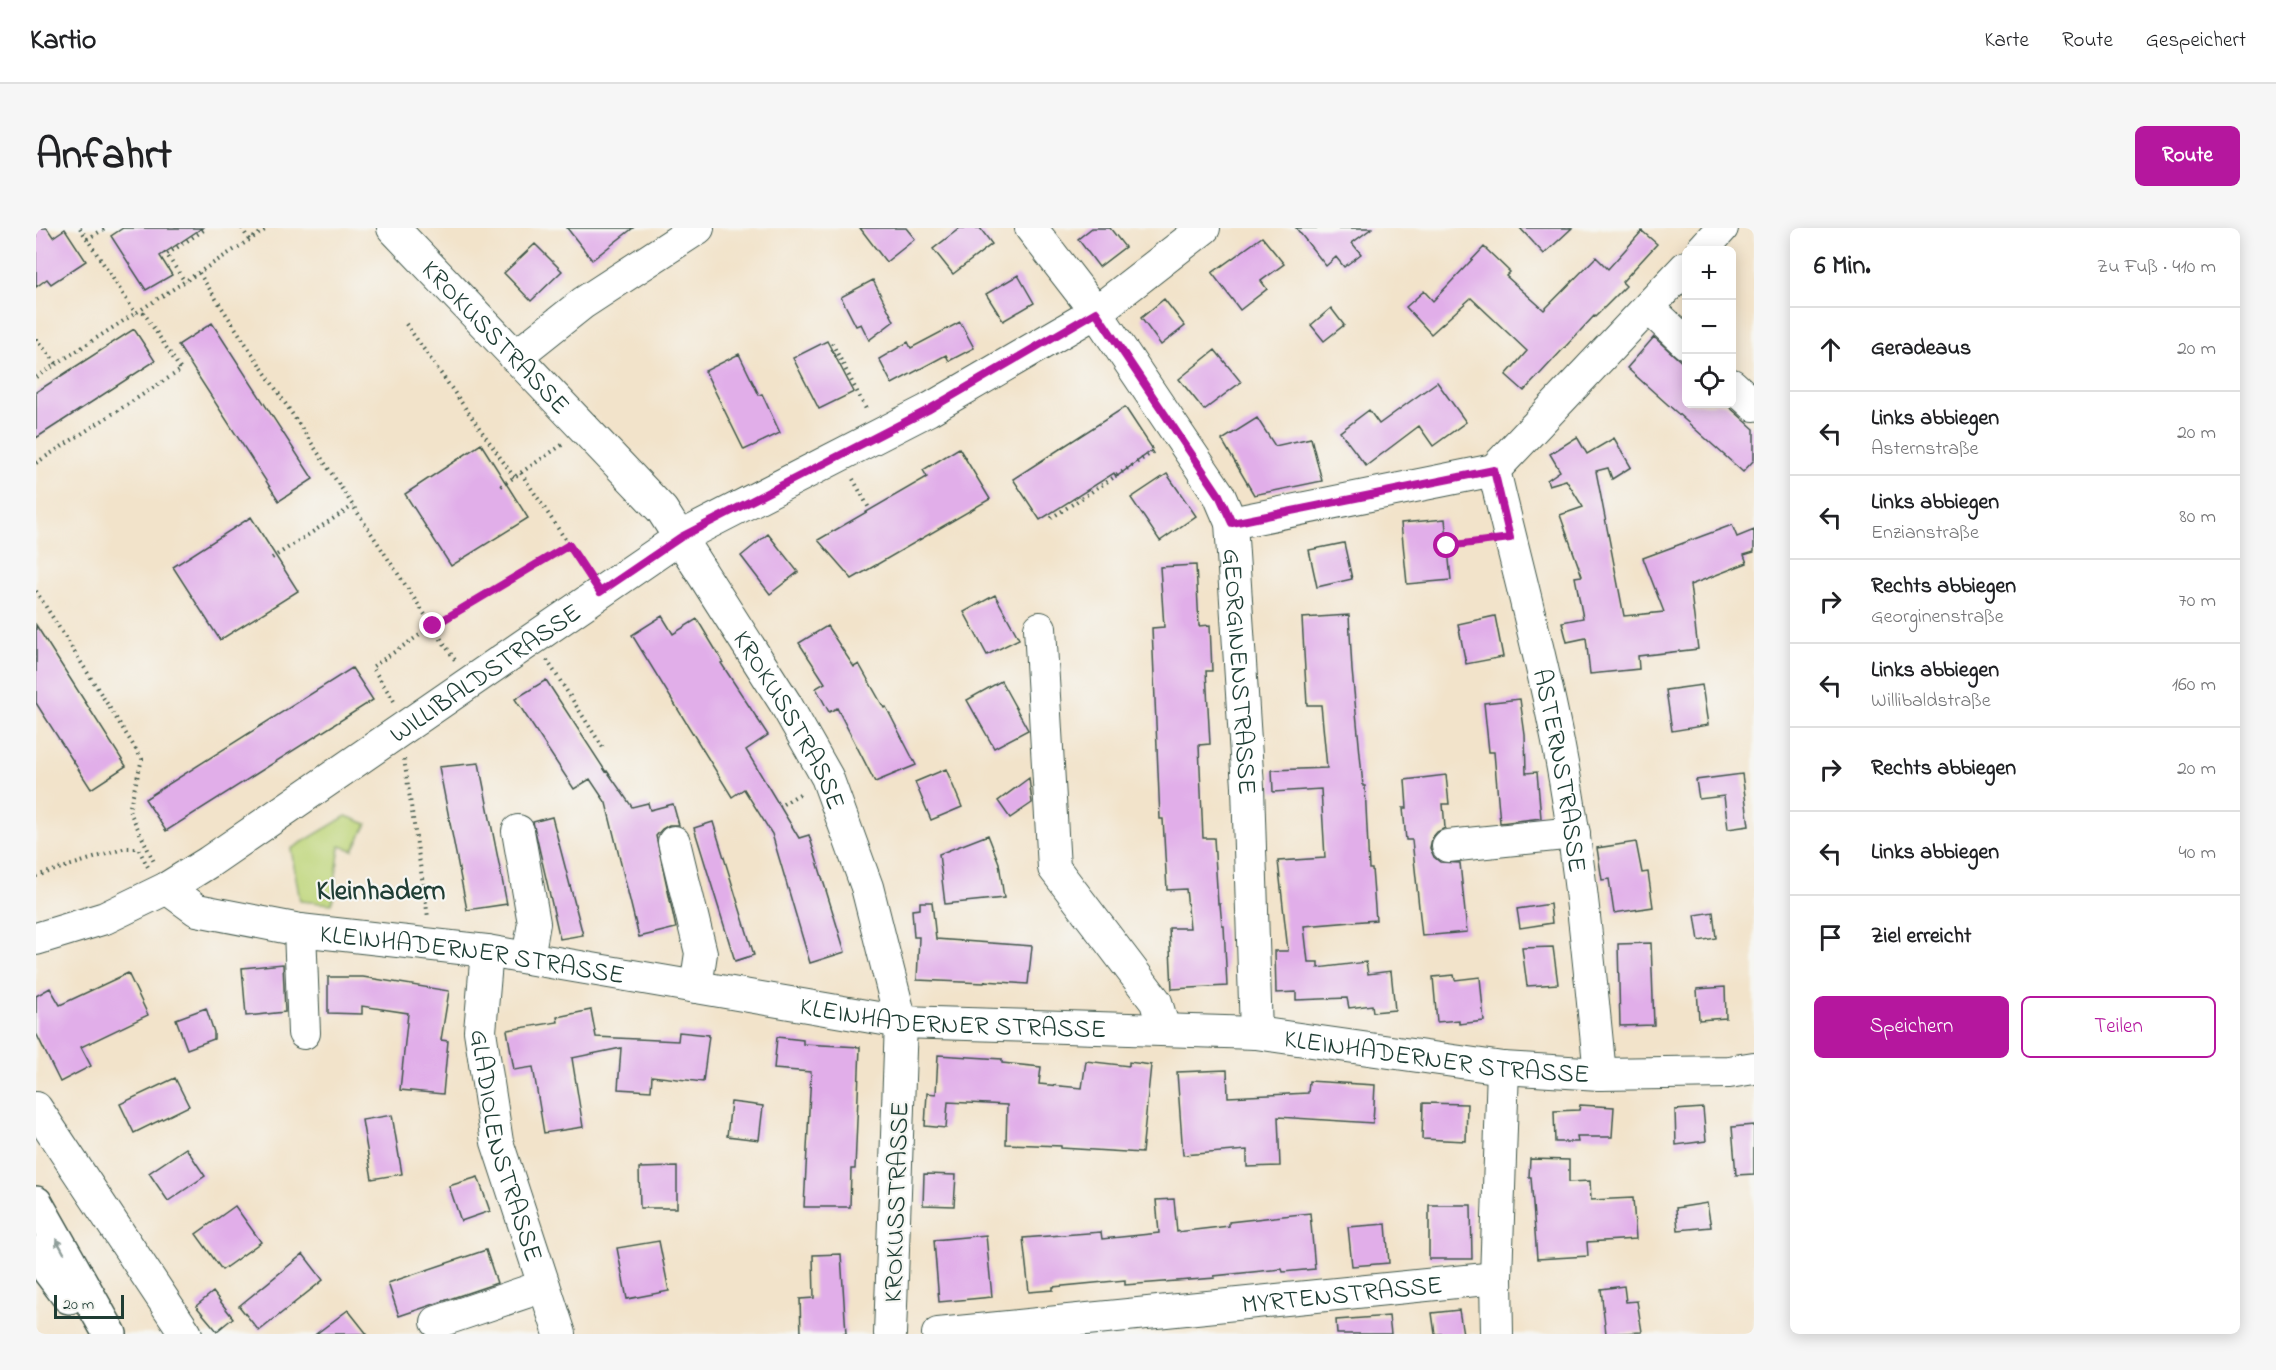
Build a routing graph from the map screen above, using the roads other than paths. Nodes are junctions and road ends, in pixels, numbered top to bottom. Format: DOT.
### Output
graph roads {
  1 [pos="393,228"];
  2 [pos="698,228"];
  3 [pos="1031,228"];
  4 [pos="1204,228"];
  5 [pos="1722,228"];
  6 [pos="1705,246"];
  7 [pos="1682,271"];
  8 [pos="1648,308"];
  9 [pos="1096,312"];
  10 [pos="1682,339"];
  11 [pos="515,357"];
  12 [pos="1736,389"];
  13 [pos="1754,405"];
  14 [pos="1494,470"];
  15 [pos="1232,523"];
  16 [pos="681,537"];
  17 [pos="1040,628"];
  18 [pos="518,831"];
  19 [pos="1574,833"];
  20 [pos="675,842"];
  21 [pos="1448,846"];
  22 [pos="158,879"];
  23 [pos="300,930"];
  24 [pos="36,939"];
  25 [pos="487,951"];
  26 [pos="528,958"];
  27 [pos="696,987"];
  28 [pos="901,1022"];
  29 [pos="1164,1030"];
  30 [pos="304,1033"];
  31 [pos="1256,1033"];
  32 [pos="1503,1068"];
  33 [pos="1754,1068"];
  34 [pos="1600,1074"];
  35 [pos="36,1108"];
  36 [pos="36,1203"];
  37 [pos="36,1253"];
  38 [pos="1496,1278"];
  39 [pos="544,1286"];
  40 [pos="437,1322"];
  41 [pos="98,1334"];
  42 [pos="110,1334"];
  43 [pos="186,1334"];
  44 [pos="560,1334"];
  45 [pos="890,1334"];
  46 [pos="938,1334"];
  47 [pos="1497,1334"];
  1 -- 11 [label="street, KROKUSSTRASSE"];
  2 -- 11 [label="street"];
  3 -- 9 [label="street, GEORGINENSTRASSE"];
  4 -- 9 [label="street, WILLIBALDSTRASSE"];
  5 -- 6 [label="street"];
  7 -- 8 [label="street"];
  8 -- 10 [label="street"];
  8 -- 14 [label="street"];
  9 -- 15 [label="street, GEORGINENSTRASSE"];
  9 -- 16 [label="street, WILLIBALDSTRASSE"];
  11 -- 16 [label="street, KROKUSSTRASSE"];
  12 -- 13 [label="street"];
  14 -- 15 [label="street"];
  14 -- 19 [label="street, ASTERNSTRASSE"];
  15 -- 31 [label="street, GEORGINENSTRASSE"];
  16 -- 22 [label="street, WILLIBALDSTRASSE"];
  16 -- 28 [label="street, KROKUSSTRASSE"];
  17 -- 29 [label="street"];
  18 -- 26 [label="street"];
  19 -- 21 [label="street"];
  19 -- 34 [label="street, ASTERNSTRASSE"];
  20 -- 27 [label="street"];
  22 -- 23 [label="street, KLEINHADERNER STRASSE"];
  22 -- 24 [label="street, WILLIBALDSTRASSE"];
  23 -- 25 [label="street, KLEINHADERNER STRASSE"];
  23 -- 30 [label="street"];
  25 -- 26 [label="street, KLEINHADERNER STRASSE"];
  25 -- 39 [label="street, GLADIOLENSTRASSE"];
  26 -- 27 [label="street, KLEINHADERNER STRASSE"];
  27 -- 28 [label="street, KLEINHADERNER STRASSE"];
  28 -- 29 [label="street, KLEINHADERNER STRASSE"];
  28 -- 45 [label="street, KROKUSSTRASSE"];
  29 -- 31 [label="street, KLEINHADERNER STRASSE"];
  31 -- 32 [label="street, KLEINHADERNER STRASSE"];
  32 -- 34 [label="street, KLEINHADERNER STRASSE"];
  32 -- 38 [label="street"];
  33 -- 34 [label="street, KLEINHADERNER STRASSE"];
  35 -- 43 [label="street"];
  42 -- 36 [label="highway, one-way"];
  37 -- 41 [label="highway"];
  38 -- 46 [label="street, MYRTENSTRASSE"];
  38 -- 47 [label="street"];
  39 -- 40 [label="street"];
  39 -- 44 [label="street, GLADIOLENSTRASSE"];
}
